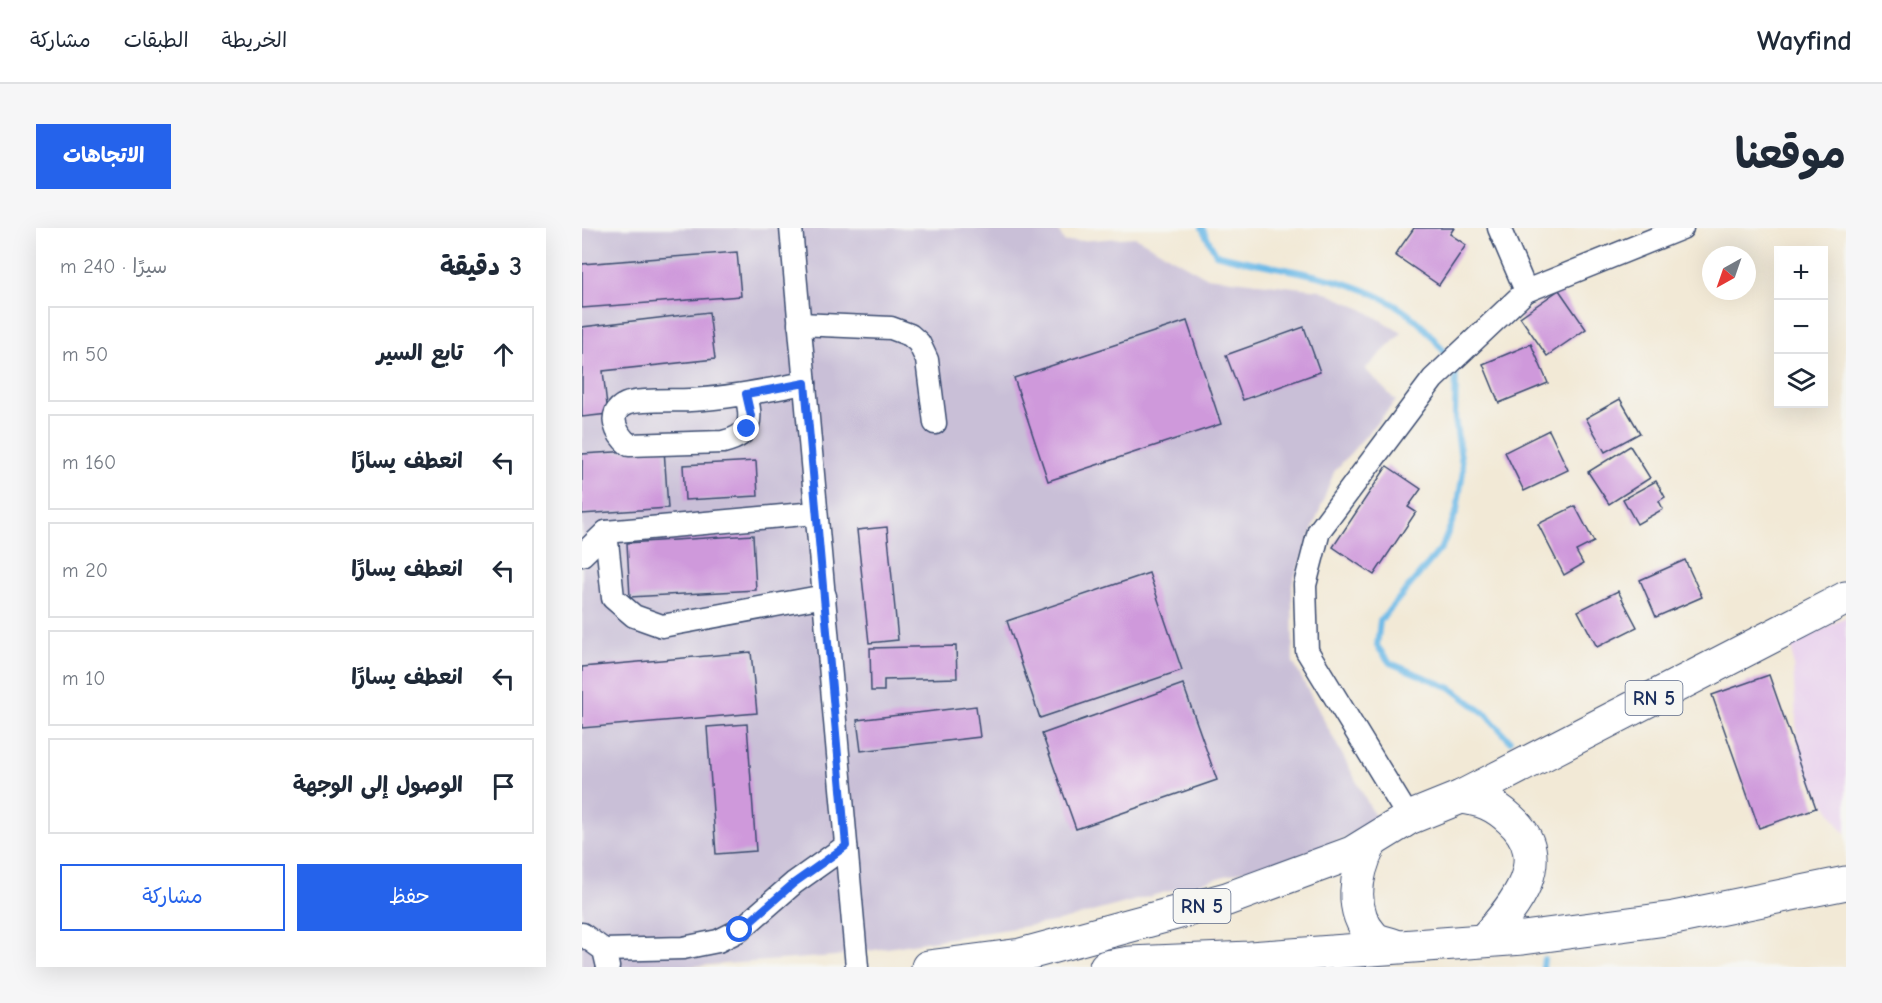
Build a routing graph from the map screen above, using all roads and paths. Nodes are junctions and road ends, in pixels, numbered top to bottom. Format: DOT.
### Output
graph roads {
  1 [pos="791,228"];
  2 [pos="1499,228"];
  3 [pos="1682,228"];
  4 [pos="1526,291"];
  5 [pos="799,324"];
  6 [pos="805,383"];
  7 [pos="746,394"];
  8 [pos="935,423"];
  9 [pos="815,513"];
  10 [pos="606,531"];
  11 [pos="582,555"];
  12 [pos="825,596"];
  13 [pos="1846,598"];
  14 [pos="1461,797"];
  15 [pos="1409,818"];
  16 [pos="1370,844"];
  17 [pos="846,846"];
  18 [pos="1846,884"];
  19 [pos="582,934"];
  20 [pos="1484,940"];
  21 [pos="1386,956"];
  22 [pos="606,958"];
  23 [pos="1115,966"];
  24 [pos="857,967"];
  25 [pos="928,967"];
  1 -- 5 [label="street"];
  2 -- 4 [label="street"];
  3 -- 4 [label="street"];
  4 -- 15 [label="street"];
  5 -- 6 [label="street"];
  5 -- 8 [label="street"];
  6 -- 7 [label="street"];
  6 -- 9 [label="street"];
  7 -- 7 [label="street"];
  9 -- 10 [label="street"];
  9 -- 12 [label="street"];
  10 -- 11 [label="street"];
  10 -- 12 [label="street"];
  12 -- 17 [label="street"];
  13 -- 14 [label="highway, RN 5"];
  14 -- 15 [label="highway, RN 5"];
  14 -- 20 [label="highway"];
  15 -- 16 [label="highway, RN 5"];
  16 -- 21 [label="highway"];
  16 -- 25 [label="highway, RN 5"];
  17 -- 22 [label="street"];
  17 -- 24 [label="street"];
  18 -- 20 [label="highway"];
  19 -- 22 [label="street"];
  20 -- 21 [label="highway"];
  21 -- 23 [label="highway"];
}
